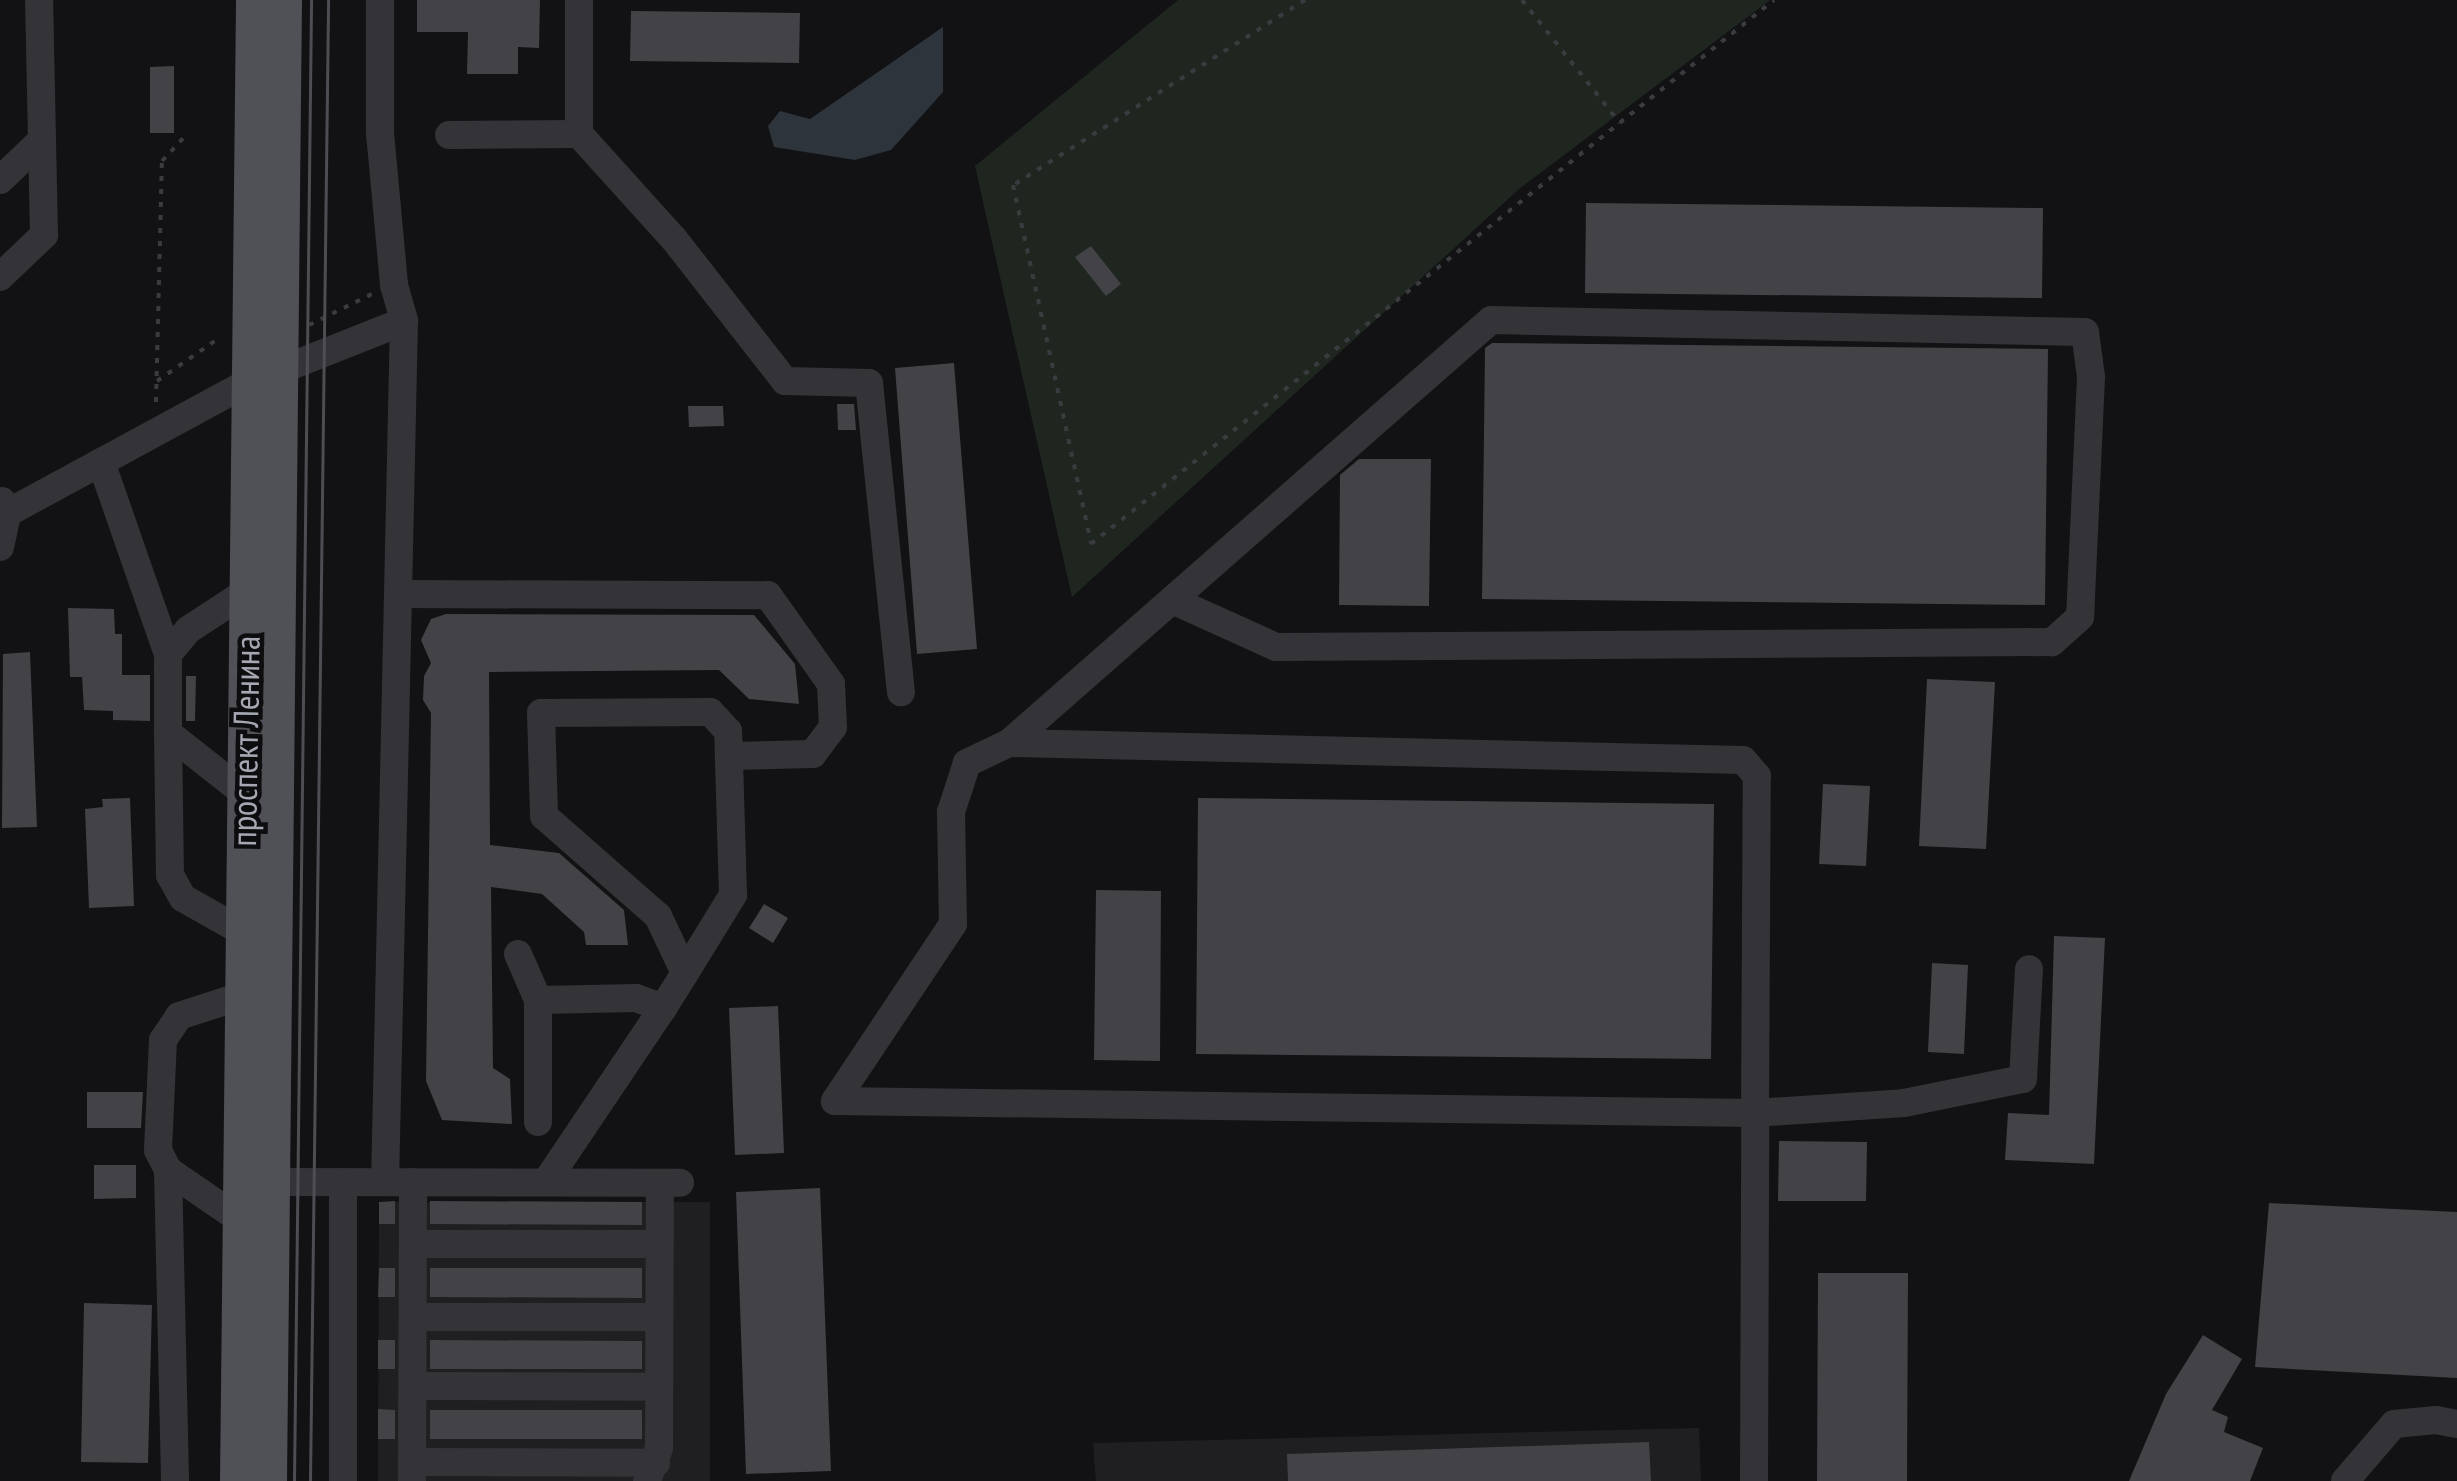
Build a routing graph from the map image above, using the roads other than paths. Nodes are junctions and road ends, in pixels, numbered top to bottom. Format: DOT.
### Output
graph roads {
  1 [pos="40,0"];
  2 [pos="253,0"];
  3 [pos="284,0"];
  4 [pos="380,0"];
  5 [pos="579,0"];
  6 [pos="580,134"];
  7 [pos="449,135"];
  8 [pos="42,140"];
  9 [pos="0,180"];
  10 [pos="0,278"];
  11 [pos="404,321"];
  12 [pos="265,376"];
  13 [pos="101,462"];
  14 [pos="2,509"];
  15 [pos="0,547"];
  16 [pos="246,592"];
  17 [pos="402,594"];
  18 [pos="1172,600"];
  19 [pos="168,654"];
  20 [pos="901,692"];
  21 [pos="168,733"];
  22 [pos="1009,743"];
  23 [pos="729,756"];
  24 [pos="244,793"];
  25 [pos="243,932"];
  26 [pos="518,954"];
  27 [pos="2030,969"];
  28 [pos="685,973"];
  29 [pos="241,996"];
  30 [pos="538,1000"];
  31 [pos="663,1008"];
  32 [pos="1755,1113"];
  33 [pos="538,1122"];
  34 [pos="168,1170"];
  35 [pos="256,1181"];
  36 [pos="343,1182"];
  37 [pos="399,1182"];
  38 [pos="546,1182"];
  39 [pos="240,1219"];
  40 [pos="413,1244"];
  41 [pos="660,1244"];
  42 [pos="413,1317"];
  43 [pos="659,1317"];
  44 [pos="412,1386"];
  45 [pos="659,1387"];
  46 [pos="2457,1424"];
  47 [pos="412,1472"];
  48 [pos="651,1472"];
  49 [pos="175,1481"];
  50 [pos="237,1481"];
  51 [pos="269,1481"];
  52 [pos="343,1481"];
  53 [pos="1754,1481"];
  54 [pos="2345,1481"];
  1 -- 8 [label="street"];
  2 -- 12 [label="main road, проспект Ленина"];
  3 -- 12 [label="main road, проспект Ленина"];
  4 -- 11 [label="street"];
  5 -- 6 [label="street"];
  6 -- 7 [label="street"];
  6 -- 20 [label="street"];
  8 -- 9 [label="street"];
  8 -- 10 [label="street"];
  11 -- 12 [label="street"];
  11 -- 17 [label="street"];
  12 -- 13 [label="street"];
  12 -- 16 [label="main road, проспект Ленина"];
  12 -- 35 [label="main road, проспект Ленина"];
  13 -- 14 [label="street"];
  13 -- 19 [label="street"];
  14 -- 15 [label="street"];
  16 -- 19 [label="street"];
  16 -- 24 [label="main road, проспект Ленина"];
  17 -- 23 [label="street"];
  17 -- 37 [label="street"];
  18 -- 18 [label="street"];
  18 -- 22 [label="street"];
  19 -- 21 [label="street"];
  21 -- 24 [label="street"];
  21 -- 25 [label="street"];
  22 -- 32 [label="street"];
  22 -- 32 [label="street"];
  23 -- 28 [label="street"];
  23 -- 28 [label="street"];
  24 -- 25 [label="main road, проспект Ленина"];
  25 -- 29 [label="main road, проспект Ленина"];
  26 -- 30 [label="street"];
  27 -- 32 [label="street"];
  28 -- 31 [label="street"];
  29 -- 34 [label="street"];
  29 -- 35 [label="main road, проспект Ленина"];
  30 -- 31 [label="street"];
  30 -- 33 [label="street"];
  31 -- 38 [label="street"];
  32 -- 53 [label="street"];
  34 -- 39 [label="street"];
  34 -- 49 [label="street"];
  35 -- 36 [label="street"];
  35 -- 39 [label="main road, проспект Ленина"];
  35 -- 51 [label="main road, проспект Ленина"];
  36 -- 37 [label="street"];
  36 -- 52 [label="street"];
  37 -- 38 [label="street"];
  37 -- 40 [label="street"];
  38 -- 41 [label="street"];
  39 -- 50 [label="main road, проспект Ленина"];
  40 -- 41 [label="street"];
  40 -- 42 [label="street"];
  41 -- 43 [label="street"];
  42 -- 43 [label="street"];
  42 -- 44 [label="street"];
  43 -- 45 [label="street"];
  44 -- 45 [label="street"];
  44 -- 47 [label="street"];
  45 -- 48 [label="street"];
  46 -- 54 [label="street"];
  47 -- 48 [label="street"];
}
